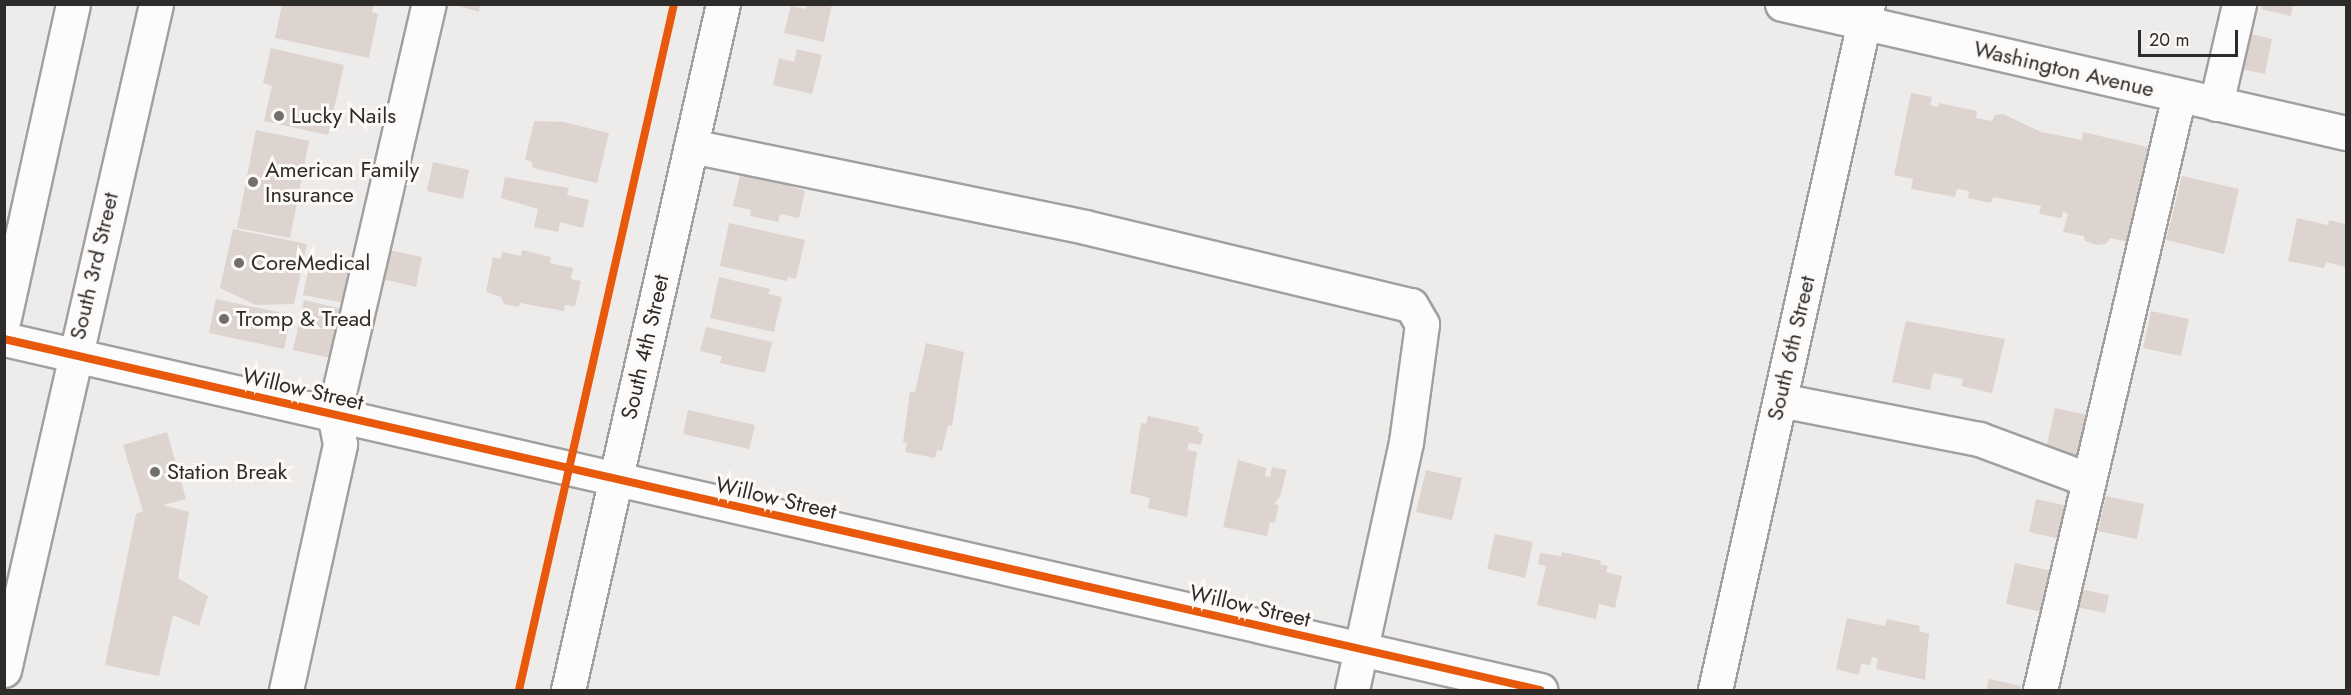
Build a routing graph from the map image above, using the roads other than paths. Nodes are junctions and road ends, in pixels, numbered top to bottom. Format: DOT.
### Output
graph roads {
  1 [pos="73,4"];
  2 [pos="156,4"];
  3 [pos="429,4"];
  4 [pos="723,4"];
  5 [pos="1782,4"];
  6 [pos="2238,4"];
  7 [pos="1866,14"];
  8 [pos="2179,95"];
  9 [pos="2216,104"];
  10 [pos="2346,133"];
  11 [pos="691,146"];
  12 [pos="4,318"];
  13 [pos="4,339"];
  14 [pos="74,354"];
  15 [pos="1780,400"];
  16 [pos="334,414"];
  17 [pos="615,480"];
  18 [pos="2089,480"];
  19 [pos="1362,650"];
  20 [pos="6,655"];
  21 [pos="286,690"];
  22 [pos="568,690"];
  23 [pos="1352,690"];
  24 [pos="1540,690"];
  25 [pos="1715,690"];
  26 [pos="2040,690"];
  1 -- 12 [label="main road"];
  2 -- 14 [label="main road, South 3rd Street"];
  3 -- 16 [label="main road"];
  4 -- 11 [label="main road, South 4th Street"];
  5 -- 7 [label="main road, Washington Avenue"];
  6 -- 9 [label="main road"];
  7 -- 8 [label="main road, Washington Avenue"];
  7 -- 15 [label="main road, South 6th Street"];
  8 -- 9 [label="main road, Washington Avenue"];
  8 -- 18 [label="main road"];
  9 -- 10 [label="main road, Washington Avenue"];
  11 -- 17 [label="main road, South 4th Street"];
  11 -- 19 [label="main road"];
  13 -- 14 [label="main road, Willow Street"];
  14 -- 16 [label="main road, Willow Street"];
  14 -- 20 [label="main road, South 3rd Street"];
  15 -- 18 [label="main road"];
  15 -- 25 [label="main road, South 6th Street"];
  16 -- 17 [label="main road, Willow Street"];
  16 -- 21 [label="main road"];
  17 -- 19 [label="main road, Willow Street"];
  17 -- 22 [label="main road, South 4th Street"];
  18 -- 26 [label="main road"];
  19 -- 23 [label="main road"];
  19 -- 24 [label="main road, Willow Street"];
}
